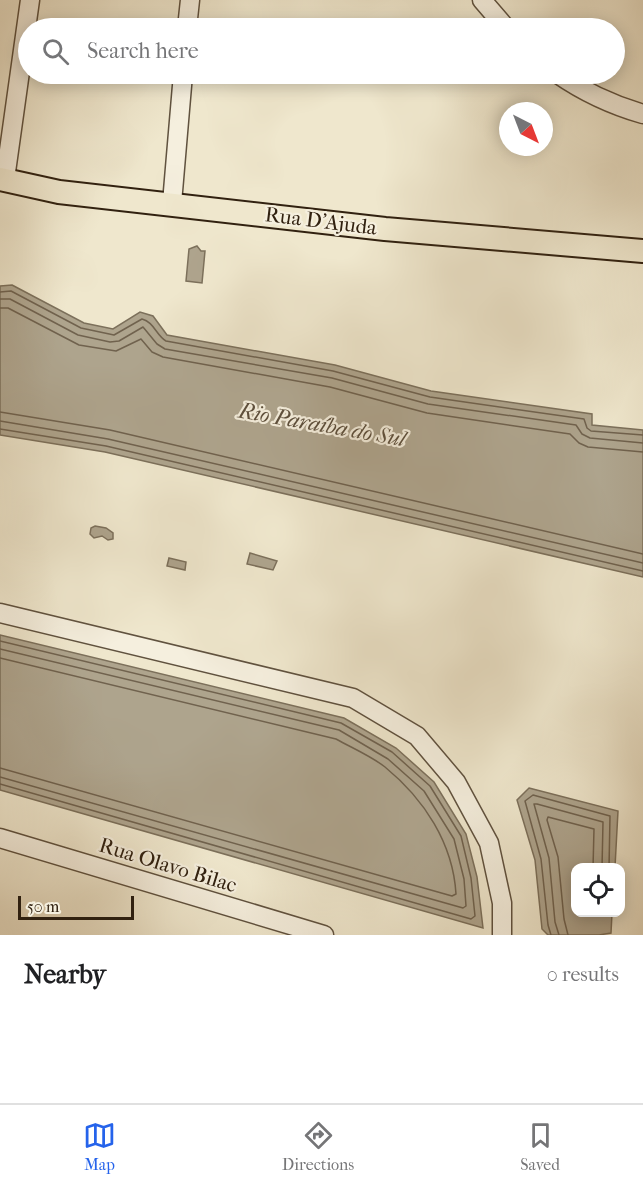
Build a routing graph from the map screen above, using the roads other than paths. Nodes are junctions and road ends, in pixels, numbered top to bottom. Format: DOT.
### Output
graph roads {
  1 [pos="30,0"];
  2 [pos="190,0"];
  3 [pos="482,0"];
  4 [pos="27,18"];
  5 [pos="188,18"];
  6 [pos="494,18"];
  7 [pos="18,77"];
  8 [pos="182,84"];
  9 [pos="573,84"];
  10 [pos="643,114"];
  11 [pos="2,179"];
  12 [pos="172,203"];
  13 [pos="643,251"];
  14 [pos="0,614"];
  15 [pos="0,838"];
  16 [pos="324,935"];
  17 [pos="502,935"];
  1 -- 4 [label="street"];
  2 -- 5 [label="street"];
  3 -- 6 [label="street"];
  7 -- 11 [label="street"];
  8 -- 12 [label="street"];
  9 -- 10 [label="street"];
  11 -- 12 [label="main road, Rua D'Ajuda"];
  12 -- 13 [label="main road, Rua D'Ajuda"];
  14 -- 17 [label="street"];
  15 -- 16 [label="street, Rua Olavo Bilac"];
}
